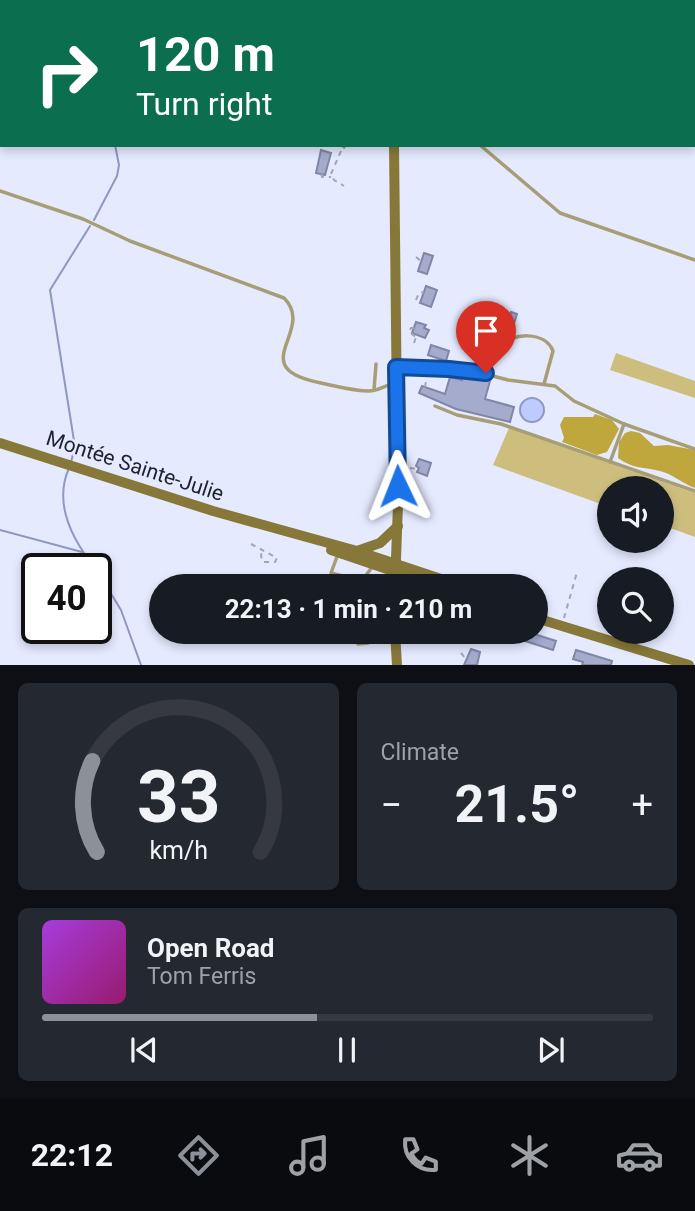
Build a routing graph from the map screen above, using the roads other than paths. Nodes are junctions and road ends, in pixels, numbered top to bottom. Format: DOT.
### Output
graph roads {
  1 [pos="394,147"];
  2 [pos="482,147"];
  3 [pos="0,191"];
  4 [pos="695,260"];
  5 [pos="376,363"];
  6 [pos="396,367"];
  7 [pos="489,374"];
  8 [pos="396,383"];
  9 [pos="544,384"];
  10 [pos="374,390"];
  11 [pos="435,406"];
  12 [pos="624,424"];
  13 [pos="0,443"];
  14 [pos="695,449"];
  15 [pos="610,461"];
  16 [pos="695,491"];
  17 [pos="258,523"];
  18 [pos="398,526"];
  19 [pos="357,551"];
  20 [pos="338,552"];
  21 [pos="375,564"];
  22 [pos="396,568"];
  23 [pos="335,574"];
  24 [pos="367,574"];
  25 [pos="396,574"];
  26 [pos="410,574"];
  27 [pos="418,574"];
  28 [pos="548,615"];
  29 [pos="548,621"];
  30 [pos="596,635"];
  31 [pos="396,644"];
  32 [pos="397,665"];
  33 [pos="689,665"];
  1 -- 6 [label="main road"];
  2 -- 4 [label="lane"];
  3 -- 10 [label="lane"];
  5 -- 10 [label="lane"];
  6 -- 7 [label="lane"];
  6 -- 8 [label="main road"];
  7 -- 9 [label="lane"];
  7 -- 9 [label="lane"];
  8 -- 10 [label="lane"];
  8 -- 18 [label="main road"];
  9 -- 12 [label="lane"];
  11 -- 15 [label="lane"];
  12 -- 14 [label="lane"];
  12 -- 15 [label="lane"];
  13 -- 17 [label="main road, Montée Sainte-Julie"];
  15 -- 16 [label="lane"];
  17 -- 19 [label="main road, Montée Sainte-Julie"];
  17 -- 20 [label="main road, Montée Sainte-Julie"];
  18 -- 19 [label="main road"];
  18 -- 22 [label="main road"];
  19 -- 22 [label="main road, Montée Sainte-Julie"];
  20 -- 21 [label="main road, Montée Sainte-Julie"];
  20 -- 23 [label="lane"];
  21 -- 22 [label="main road, Montée Sainte-Julie"];
  21 -- 24 [label="lane"];
  22 -- 25 [label="main road"];
  22 -- 26 [label="main road, Montée Sainte-Julie"];
  22 -- 27 [label="main road, Montée Sainte-Julie"];
  28 -- 30 [label="main road"];
  29 -- 30 [label="main road"];
  30 -- 33 [label="main road"];
  31 -- 32 [label="main road"];
}
